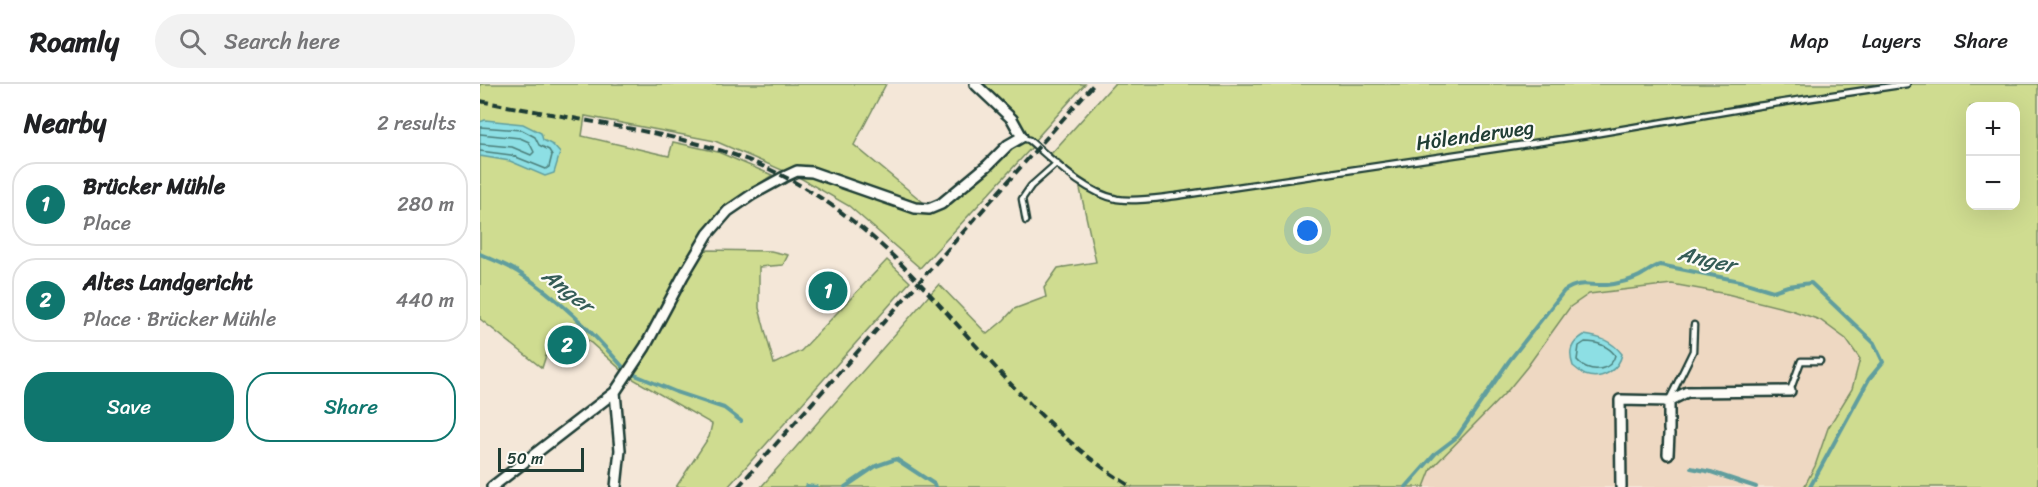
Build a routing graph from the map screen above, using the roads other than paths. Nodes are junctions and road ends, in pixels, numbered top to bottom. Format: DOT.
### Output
graph roads {
  1 [pos="975,84"];
  2 [pos="1907,84"];
  3 [pos="1022,137"];
  4 [pos="1057,163"];
  5 [pos="1026,221"];
  6 [pos="1694,325"];
  7 [pos="1820,361"];
  8 [pos="1790,391"];
  9 [pos="615,392"];
  10 [pos="1669,400"];
  11 [pos="1668,454"];
  12 [pos="492,487"];
  13 [pos="616,487"];
  14 [pos="1621,487"];
  1 -- 3 [label="street"];
  2 -- 4 [label="lane, Hölenderweg"];
  3 -- 4 [label="lane, Hölenderweg"];
  3 -- 9 [label="street"];
  4 -- 5 [label="lane"];
  6 -- 10 [label="lane"];
  7 -- 8 [label="lane"];
  8 -- 10 [label="street"];
  9 -- 12 [label="street"];
  9 -- 13 [label="street"];
  10 -- 11 [label="street"];
  10 -- 14 [label="street"];
}
